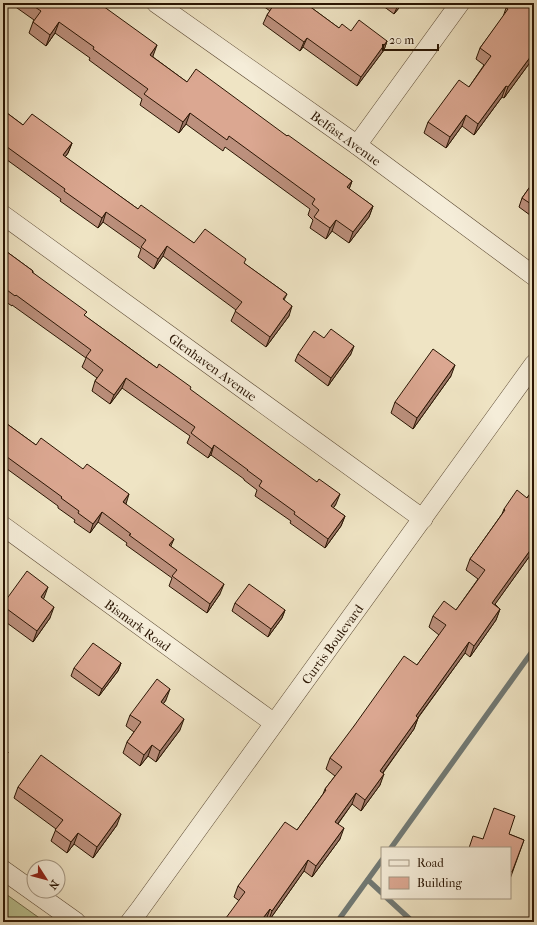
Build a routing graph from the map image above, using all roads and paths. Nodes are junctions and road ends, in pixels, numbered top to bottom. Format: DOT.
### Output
graph roads {
  1 [pos="156,3"];
  2 [pos="460,3"];
  3 [pos="357,145"];
  4 [pos="3,215"];
  5 [pos="534,276"];
  6 [pos="534,364"];
  7 [pos="423,518"];
  8 [pos="3,526"];
  9 [pos="274,724"];
  10 [pos="3,870"];
  11 [pos="76,922"];
  12 [pos="130,922"];
  1 -- 3 [label="street, Belfast Avenue"];
  2 -- 3 [label="street"];
  3 -- 5 [label="street, Belfast Avenue"];
  4 -- 7 [label="street, Glenhaven Avenue"];
  6 -- 7 [label="street, Curtis Boulevard"];
  7 -- 9 [label="street, Curtis Boulevard"];
  8 -- 9 [label="street, Bismark Road"];
  9 -- 12 [label="street, Curtis Boulevard"];
  10 -- 11 [label="street"];
}
